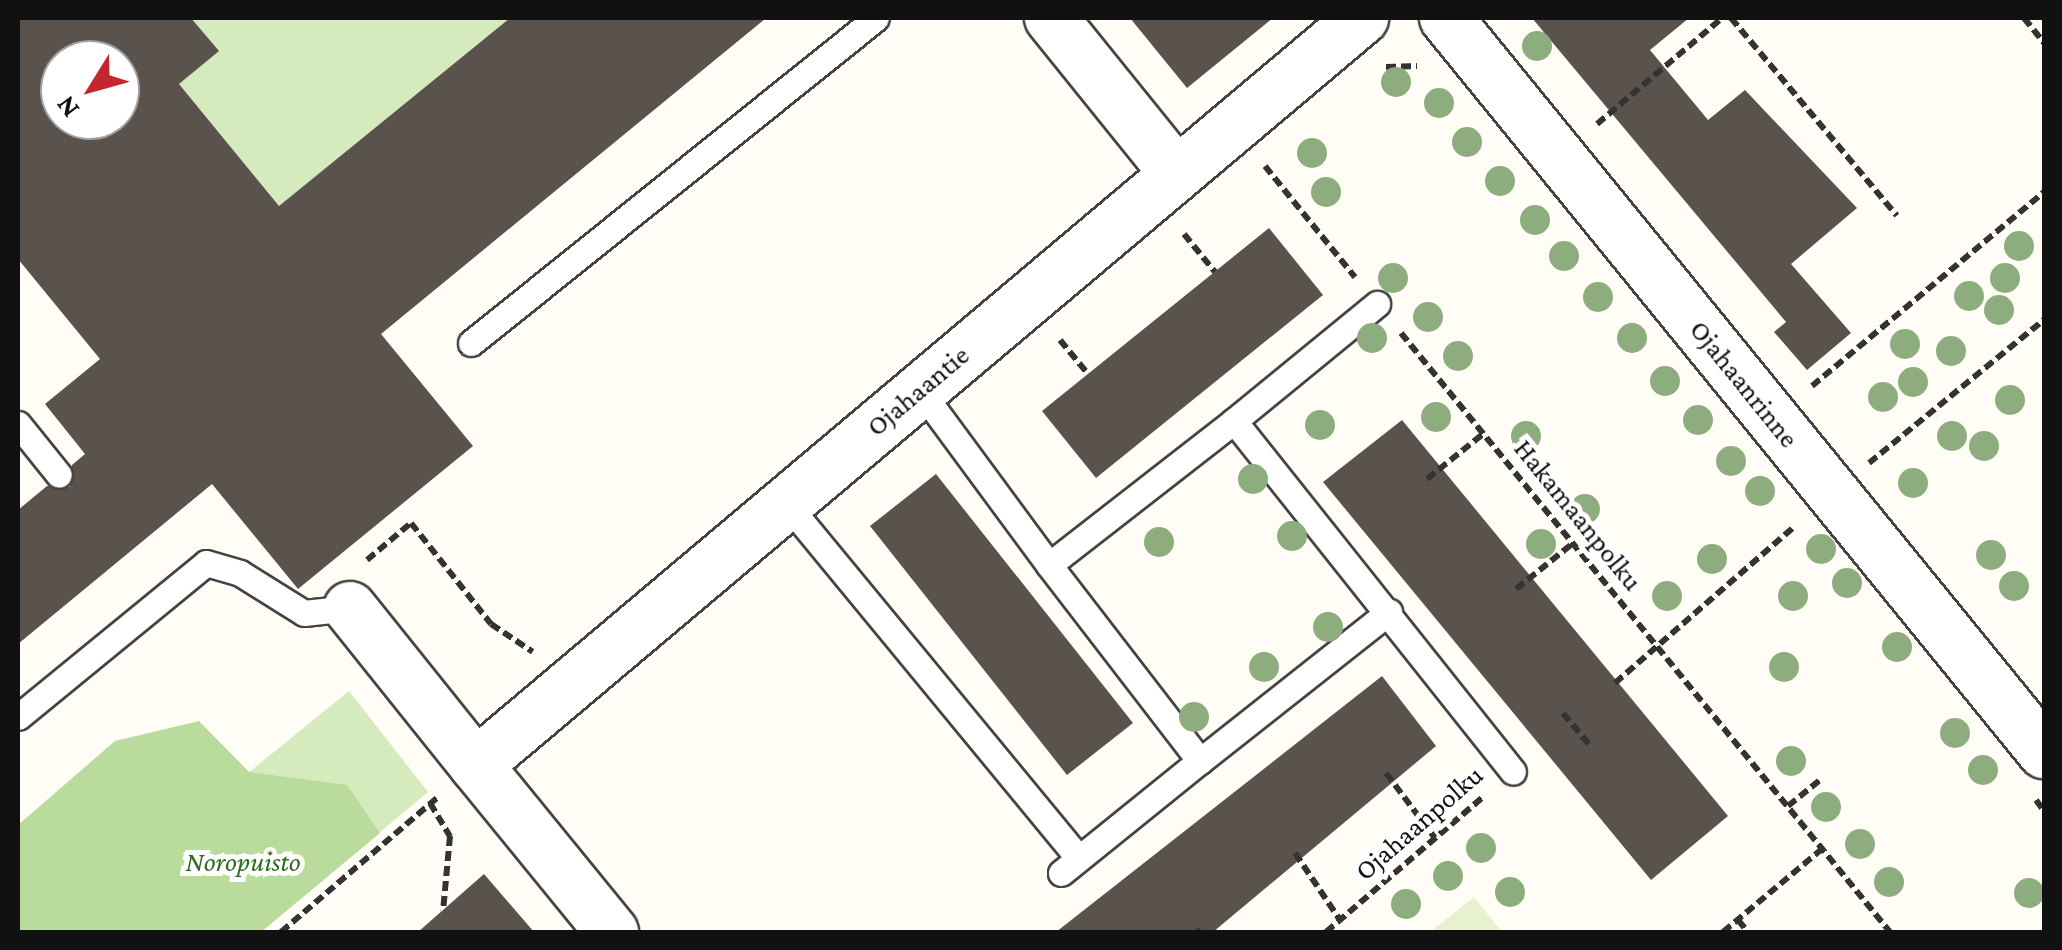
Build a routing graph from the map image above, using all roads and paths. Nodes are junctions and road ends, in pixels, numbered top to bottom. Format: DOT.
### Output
graph roads {
  1 [pos="1050,18"];
  2 [pos="1362,18"];
  3 [pos="1446,18"];
  4 [pos="1722,18"];
  5 [pos="1732,18"];
  6 [pos="2024,18"];
  7 [pos="868,20"];
  8 [pos="2044,42"];
  9 [pos="1232,126"];
  10 [pos="1586,133"];
  11 [pos="1176,173"];
  12 [pos="2044,192"];
  13 [pos="1897,216"];
  14 [pos="1180,228"];
  15 [pos="1215,272"];
  16 [pos="1377,304"];
  17 [pos="1053,332"];
  18 [pos="470,343"];
  19 [pos="1088,374"];
  20 [pos="920,390"];
  21 [pos="1807,390"];
  22 [pos="1234,422"];
  23 [pos="18,424"];
  24 [pos="1483,434"];
  25 [pos="59,475"];
  26 [pos="1428,479"];
  27 [pos="786,502"];
  28 [pos="1572,544"];
  29 [pos="1049,565"];
  30 [pos="1516,588"];
  31 [pos="350,608"];
  32 [pos="1389,612"];
  33 [pos="1564,713"];
  34 [pos="18,717"];
  35 [pos="1592,748"];
  36 [pos="2044,756"];
  37 [pos="1200,761"];
  38 [pos="476,765"];
  39 [pos="1512,772"];
  40 [pos="1386,773"];
  41 [pos="1820,780"];
  42 [pos="430,803"];
  43 [pos="1788,806"];
  44 [pos="1436,838"];
  45 [pos="1823,848"];
  46 [pos="1295,854"];
  47 [pos="443,911"];
  48 [pos="1340,920"];
  49 [pos="1738,920"];
  50 [pos="285,931"];
  51 [pos="612,932"];
  52 [pos="1327,932"];
  53 [pos="1723,932"];
  54 [pos="1748,932"];
  55 [pos="1890,932"];
  1 -- 11 [label="street"];
  2 -- 9 [label="street, Ojahaantie"];
  3 -- 36 [label="street, Ojahaanrinne"];
  4 -- 10 [label="path"];
  5 -- 13 [label="path"];
  6 -- 8 [label="path"];
  7 -- 18 [label="lane"];
  9 -- 11 [label="street, Ojahaantie"];
  9 -- 16 [label="path, Hakamaanpolku"];
  11 -- 20 [label="street, Ojahaantie"];
  12 -- 21 [label="path"];
  14 -- 15 [label="path"];
  16 -- 22 [label="lane"];
  16 -- 24 [label="path, Hakamaanpolku"];
  17 -- 19 [label="path"];
  20 -- 27 [label="street, Ojahaantie"];
  20 -- 29 [label="lane"];
  22 -- 29 [label="lane"];
  22 -- 32 [label="lane"];
  23 -- 25 [label="lane"];
  24 -- 26 [label="path"];
  24 -- 28 [label="path, Hakamaanpolku"];
  27 -- 37 [label="lane"];
  27 -- 38 [label="street, Ojahaantie"];
  28 -- 30 [label="path"];
  28 -- 43 [label="path, Hakamaanpolku"];
  29 -- 37 [label="lane"];
  31 -- 34 [label="lane"];
  31 -- 38 [label="street"];
  32 -- 37 [label="lane"];
  32 -- 39 [label="lane"];
  33 -- 35 [label="path"];
  38 -- 42 [label="path"];
  38 -- 51 [label="street"];
  39 -- 44 [label="path, Ojahaanpolku"];
  40 -- 44 [label="path"];
  41 -- 43 [label="path"];
  42 -- 47 [label="path"];
  42 -- 50 [label="path"];
  43 -- 45 [label="path, Hakamaanpolku"];
  44 -- 48 [label="path, Ojahaanpolku"];
  45 -- 49 [label="path"];
  45 -- 55 [label="path, Hakamaanpolku"];
  46 -- 48 [label="path"];
  48 -- 52 [label="path, Ojahaanpolku"];
  49 -- 53 [label="path"];
  49 -- 54 [label="path"];
}
